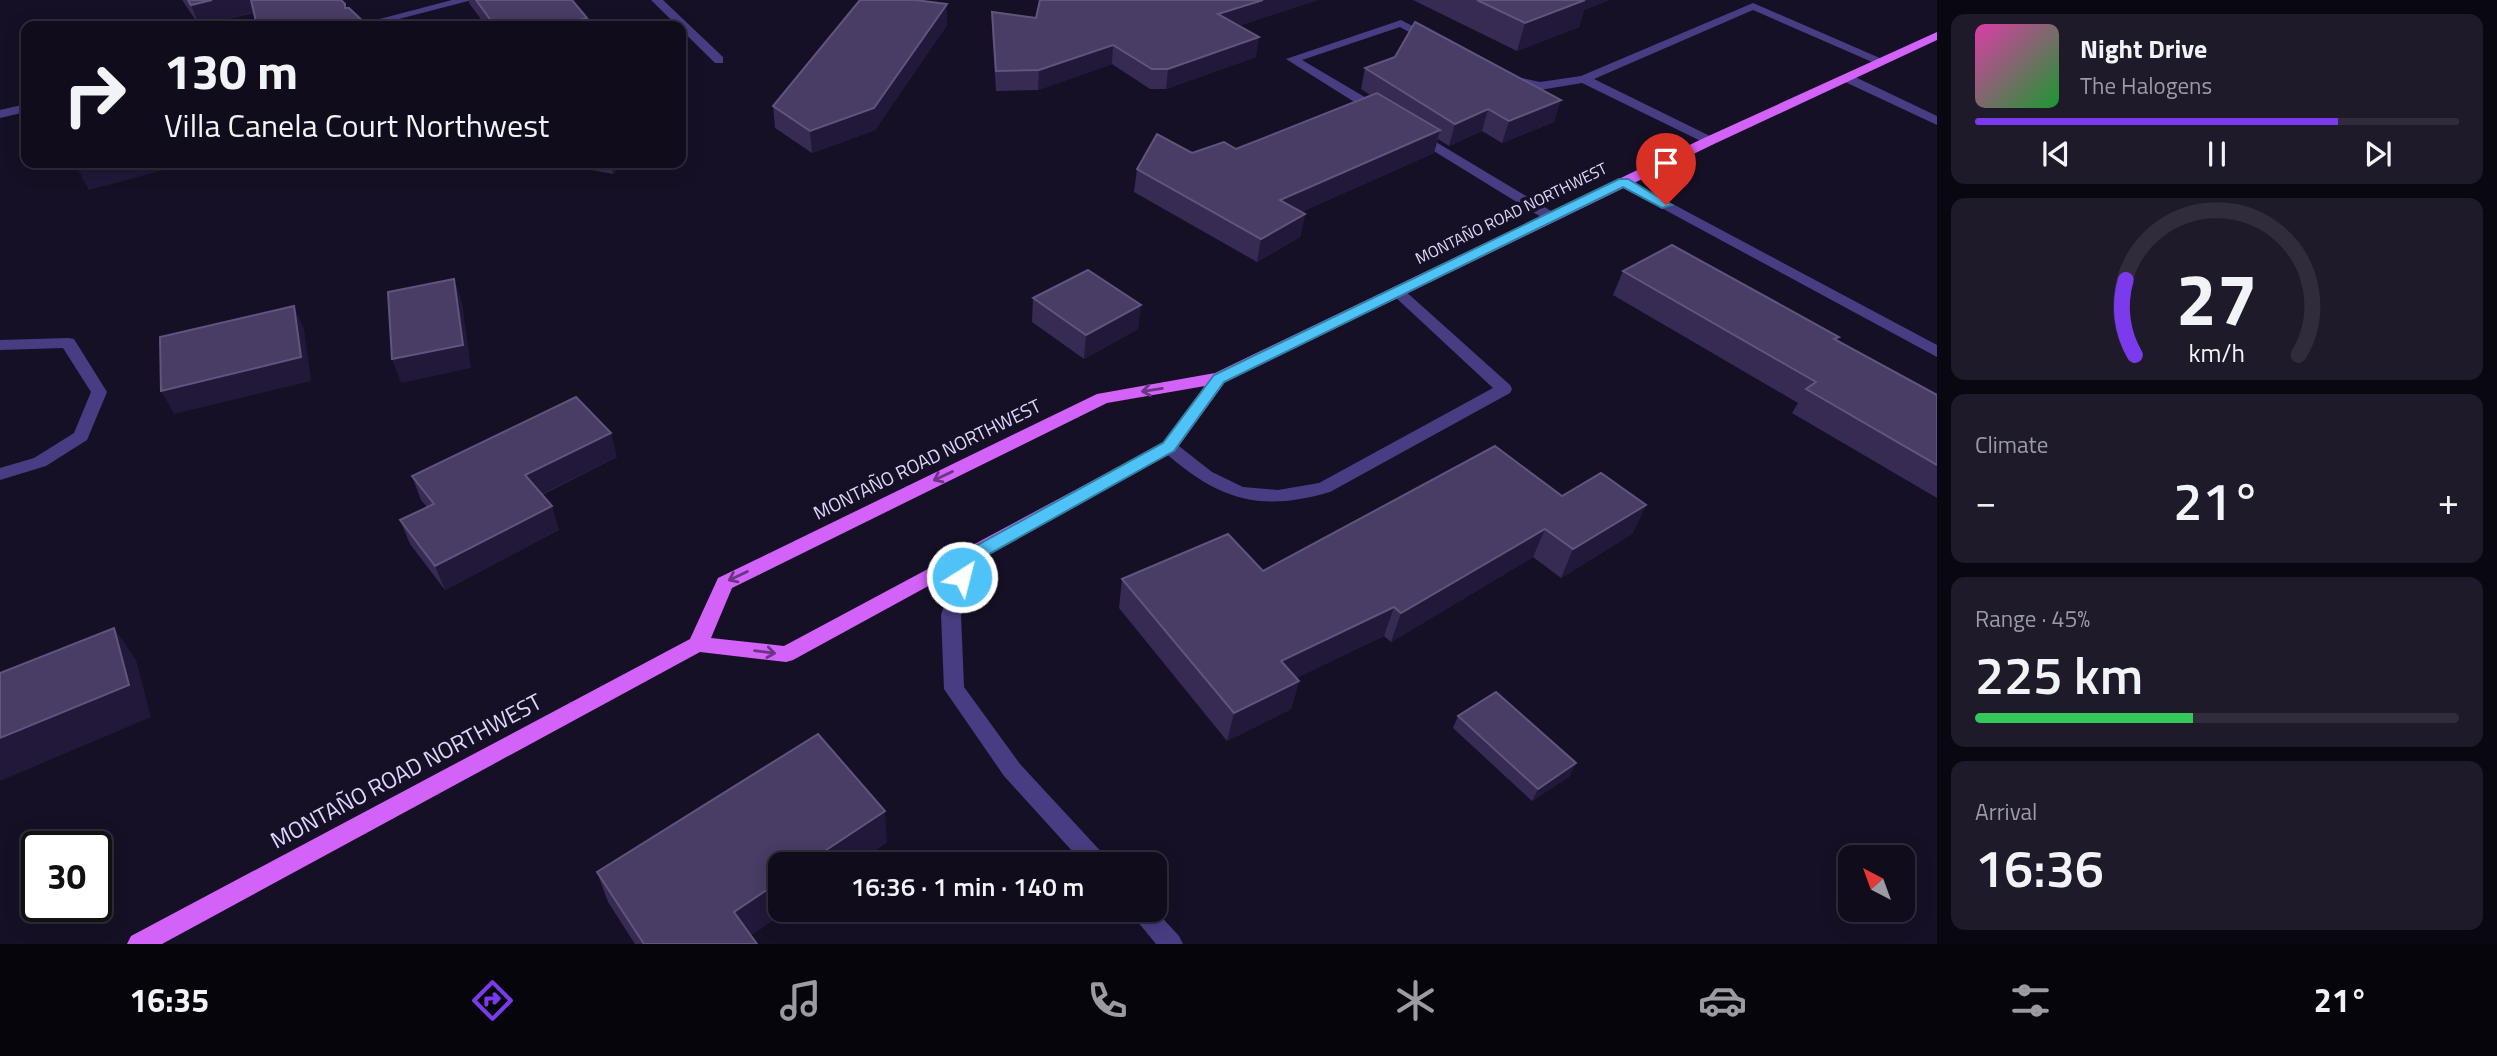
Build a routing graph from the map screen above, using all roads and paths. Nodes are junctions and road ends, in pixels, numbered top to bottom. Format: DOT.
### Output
graph roads {
  1 [pos="466,0"];
  2 [pos="657,0"];
  3 [pos="380,21"];
  4 [pos="679,21"];
  5 [pos="686,28"];
  6 [pos="1937,36"];
  7 [pos="1446,47"];
  8 [pos="719,60"];
  9 [pos="1883,62"];
  10 [pos="1491,72"];
  11 [pos="1847,78"];
  12 [pos="1584,79"];
  13 [pos="21,109"];
  14 [pos="0,114"];
  15 [pos="1937,121"];
  16 [pos="1709,141"];
  17 [pos="1624,182"];
  18 [pos="1551,216"];
  19 [pos="1398,292"];
  20 [pos="0,345"];
  21 [pos="1937,352"];
  22 [pos="1219,379"];
  23 [pos="1169,447"];
  24 [pos="0,474"];
  25 [pos="967,558"];
  26 [pos="698,644"];
  27 [pos="1087,852"];
  28 [pos="1151,922"];
  29 [pos="139,944"];
  30 [pos="1171,944"];
  1 -- 3 [label="street"];
  2 -- 4 [label="street"];
  5 -- 8 [label="street"];
  6 -- 9 [label="main road, MONTAÑO ROAD NORTHWEST"];
  7 -- 18 [label="street"];
  9 -- 11 [label="main road, MONTAÑO ROAD NORTHWEST"];
  9 -- 12 [label="street"];
  10 -- 12 [label="street"];
  11 -- 15 [label="street"];
  11 -- 16 [label="main road, MONTAÑO ROAD NORTHWEST"];
  12 -- 16 [label="street"];
  13 -- 14 [label="street"];
  16 -- 17 [label="main road, MONTAÑO ROAD NORTHWEST"];
  17 -- 18 [label="main road, MONTAÑO ROAD NORTHWEST"];
  17 -- 21 [label="street"];
  18 -- 19 [label="main road, MONTAÑO ROAD NORTHWEST"];
  19 -- 22 [label="main road, MONTAÑO ROAD NORTHWEST"];
  19 -- 23 [label="street"];
  20 -- 24 [label="street"];
  22 -- 23 [label="main road, MONTAÑO ROAD NORTHWEST"];
  22 -- 26 [label="main road, MONTAÑO ROAD NORTHWEST, one-way"];
  23 -- 25 [label="main road, MONTAÑO ROAD NORTHWEST"];
  26 -- 25 [label="main road, MONTAÑO ROAD NORTHWEST, one-way"];
  25 -- 27 [label="street"];
  26 -- 29 [label="main road, MONTAÑO ROAD NORTHWEST"];
  28 -- 30 [label="street"];
}
